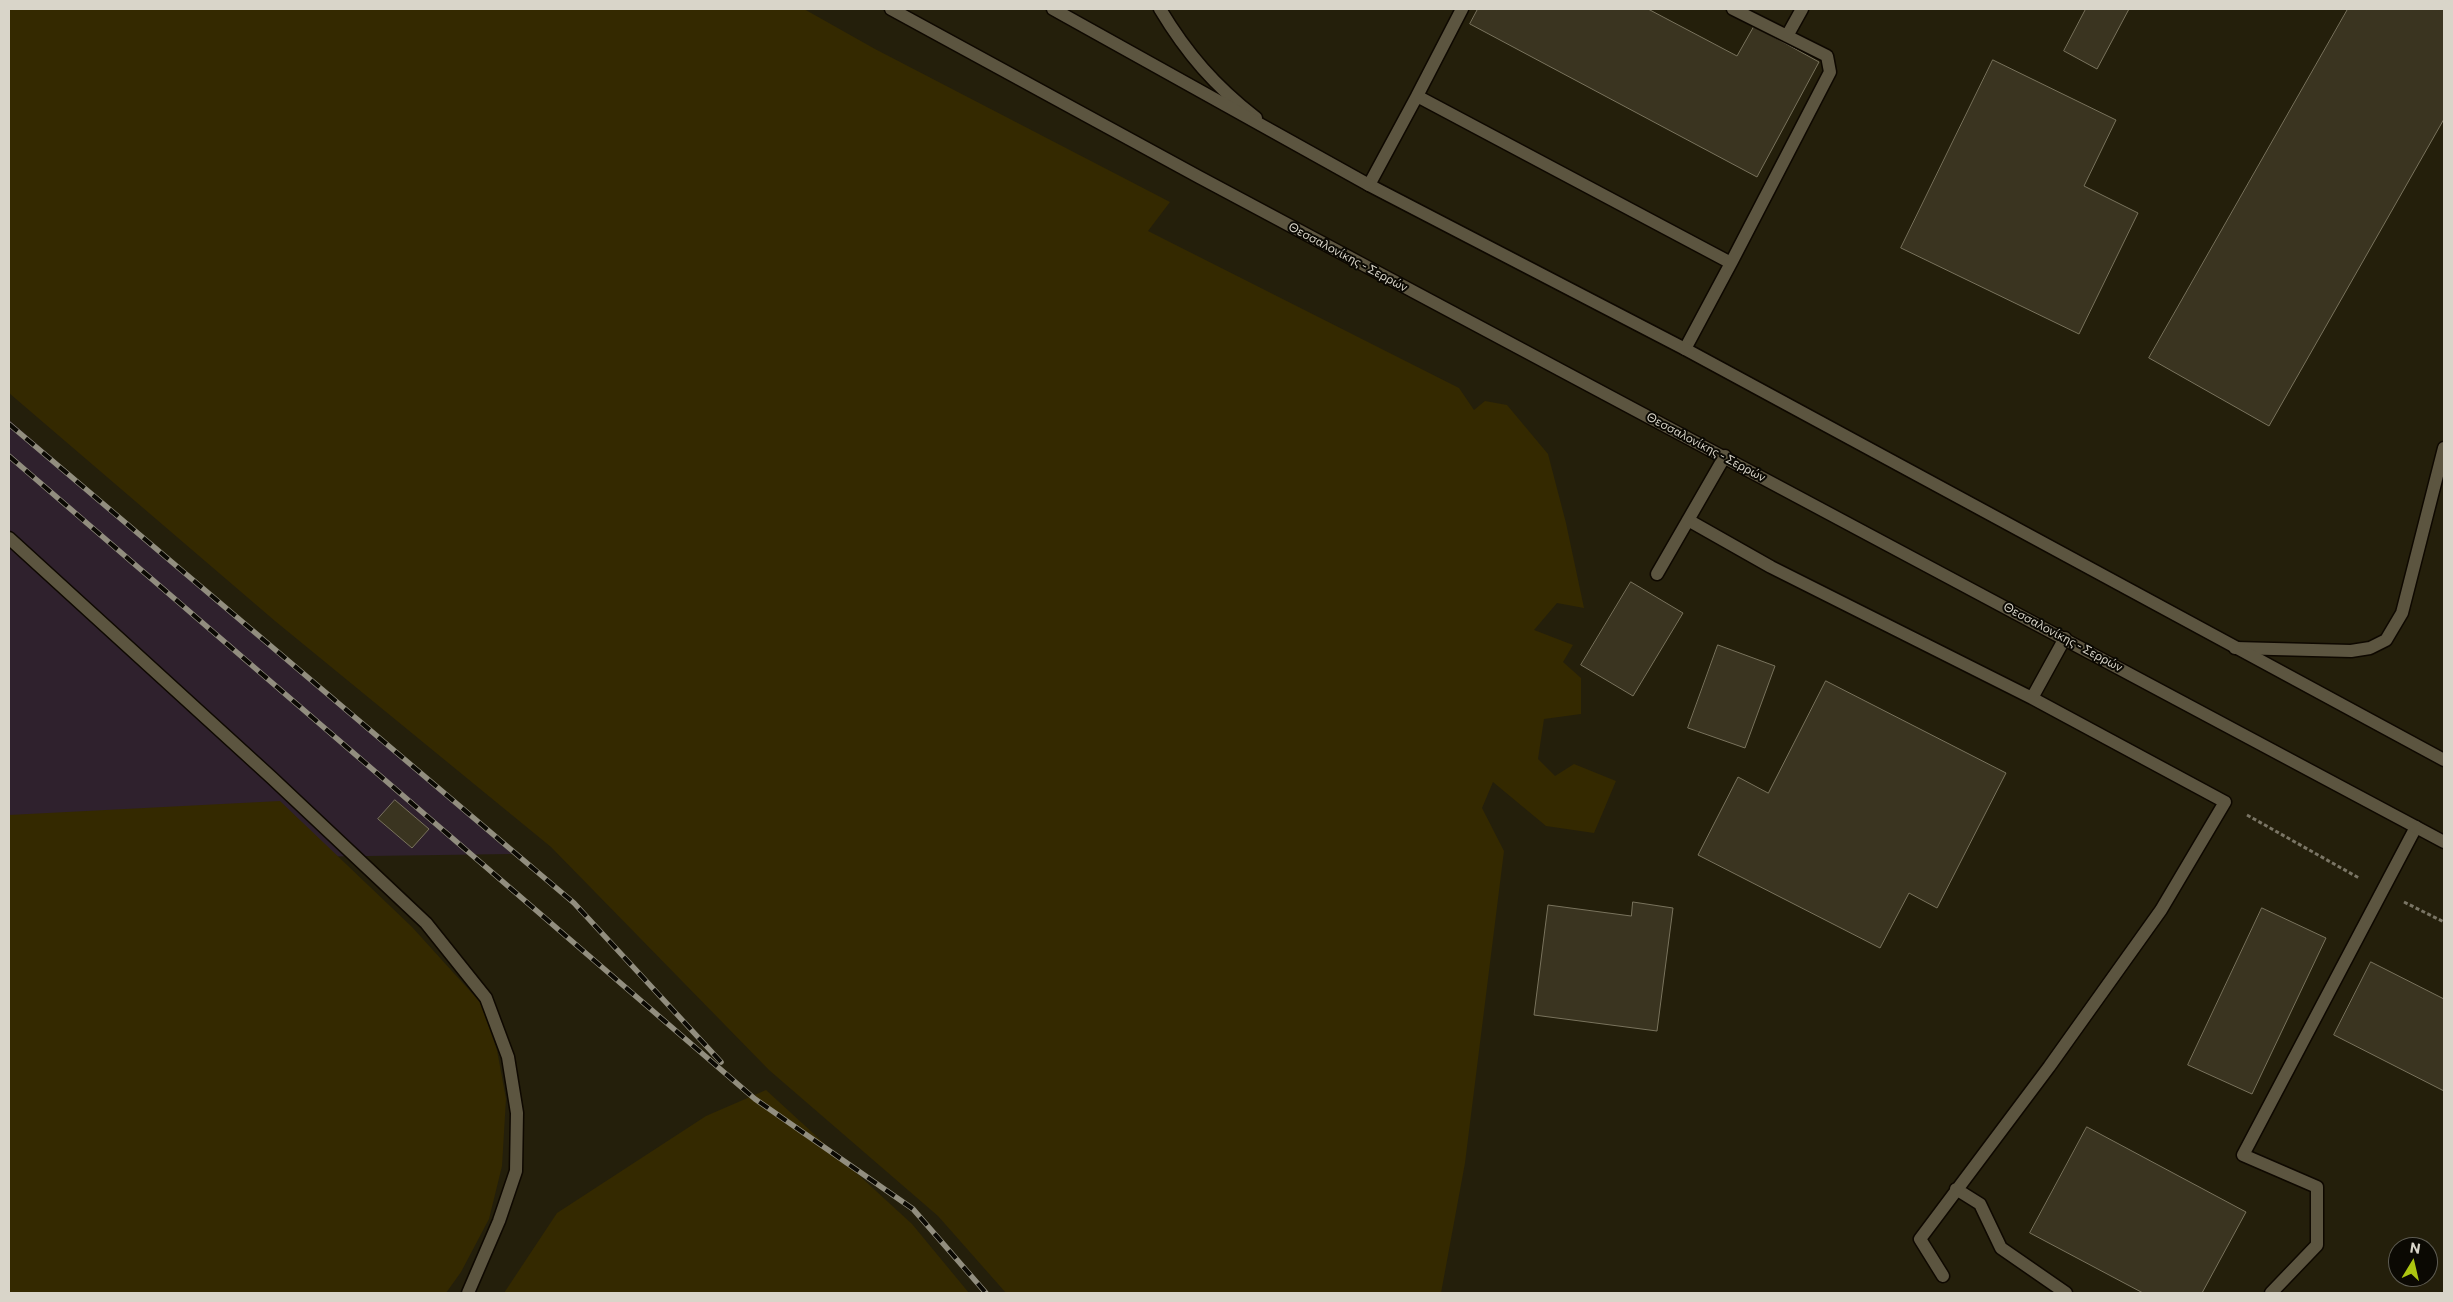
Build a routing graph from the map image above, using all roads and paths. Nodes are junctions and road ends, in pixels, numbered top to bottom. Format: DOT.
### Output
graph roads {
  1 [pos="890,9"];
  2 [pos="1054,9"];
  3 [pos="1160,9"];
  4 [pos="1462,9"];
  5 [pos="1732,9"];
  6 [pos="1802,9"];
  7 [pos="1787,36"];
  8 [pos="1417,96"];
  9 [pos="1274,132"];
  10 [pos="1369,185"];
  11 [pos="1731,263"];
  12 [pos="1685,349"];
  13 [pos="2444,448"];
  14 [pos="1724,456"];
  15 [pos="1688,520"];
  16 [pos="9,538"];
  17 [pos="1657,574"];
  18 [pos="2065,638"];
  19 [pos="2235,648"];
  20 [pos="2032,698"];
  21 [pos="2444,760"];
  22 [pos="2225,802"];
  23 [pos="2416,826"];
  24 [pos="2444,842"];
  25 [pos="2382,891"];
  26 [pos="2444,922"];
  27 [pos="1956,1189"];
  28 [pos="1943,1276"];
  29 [pos="468,1293"];
  30 [pos="2066,1293"];
  31 [pos="2271,1293"];
  1 -- 14 [label="main road, Θεσσαλονίκης - Σερρών"];
  2 -- 9 [label="main road"];
  3 -- 9 [label="main road"];
  4 -- 8 [label="main road"];
  5 -- 7 [label="main road"];
  6 -- 7 [label="main road"];
  7 -- 11 [label="main road"];
  8 -- 10 [label="main road"];
  8 -- 11 [label="main road"];
  9 -- 10 [label="main road"];
  10 -- 12 [label="main road"];
  11 -- 12 [label="main road"];
  12 -- 19 [label="main road"];
  13 -- 19 [label="main road"];
  14 -- 15 [label="main road"];
  14 -- 18 [label="main road, Θεσσαλονίκης - Σερρών"];
  15 -- 17 [label="main road"];
  15 -- 20 [label="main road"];
  16 -- 29 [label="main road"];
  18 -- 20 [label="main road"];
  18 -- 23 [label="main road, Θεσσαλονίκης - Σερρών"];
  19 -- 21 [label="main road"];
  20 -- 22 [label="main road"];
  22 -- 25 [label="path"];
  22 -- 27 [label="main road"];
  23 -- 24 [label="main road, Θεσσαλονίκης - Σερρών"];
  23 -- 25 [label="main road"];
  25 -- 26 [label="path"];
  25 -- 31 [label="main road"];
  27 -- 28 [label="main road"];
  27 -- 30 [label="main road"];
}
